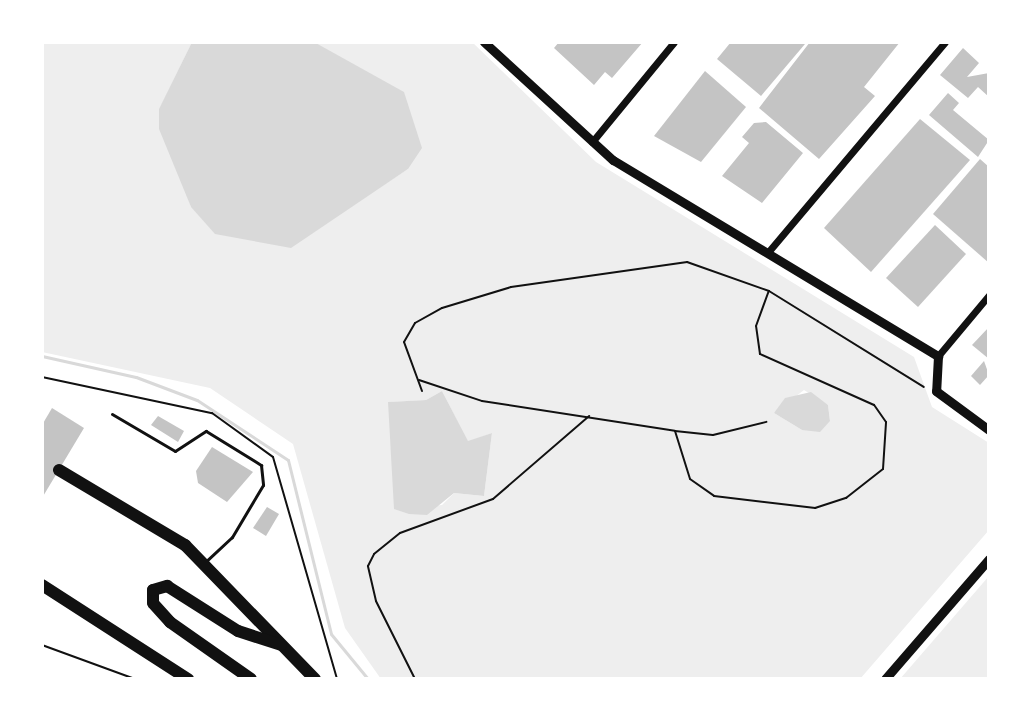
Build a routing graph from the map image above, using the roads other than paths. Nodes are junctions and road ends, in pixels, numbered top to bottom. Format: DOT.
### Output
graph roads {
  1 [pos="484,42"];
  2 [pos="674,42"];
  3 [pos="945,42"];
  4 [pos="592,142"];
  5 [pos="769,251"];
  6 [pos="989,295"];
  7 [pos="938,356"];
  8 [pos="112,414"];
  9 [pos="989,430"];
  10 [pos="59,470"];
  11 [pos="989,559"];
  12 [pos="205,563"];
  13 [pos="42,585"];
  14 [pos="281,645"];
  15 [pos="188,679"];
  16 [pos="251,679"];
  17 [pos="315,679"];
  18 [pos="885,679"];
  1 -- 4 [label="street"];
  2 -- 4 [label="street"];
  3 -- 5 [label="street"];
  4 -- 5 [label="street"];
  5 -- 7 [label="street"];
  6 -- 7 [label="street"];
  7 -- 9 [label="street"];
  8 -- 12 [label="lane"];
  10 -- 12 [label="highway"];
  11 -- 18 [label="street"];
  12 -- 14 [label="highway"];
  13 -- 15 [label="highway"];
  14 -- 16 [label="highway"];
  14 -- 17 [label="highway"];
}
